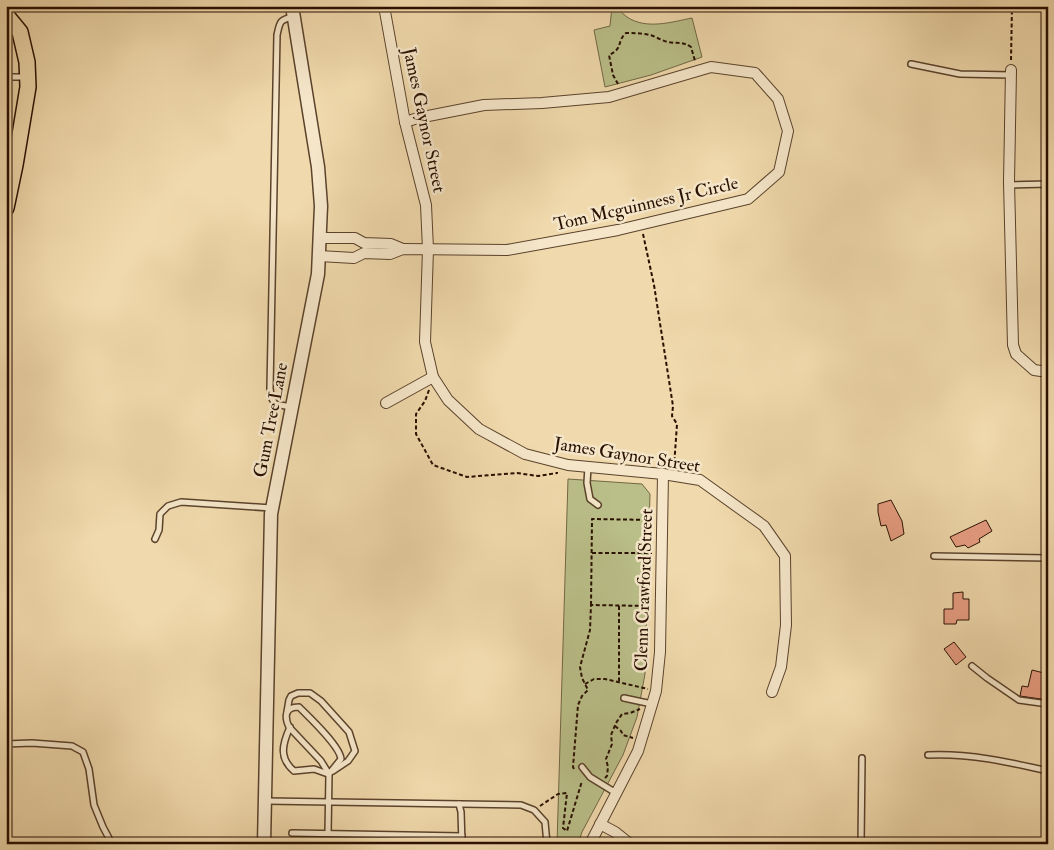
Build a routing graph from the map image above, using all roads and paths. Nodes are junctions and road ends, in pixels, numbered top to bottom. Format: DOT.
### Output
graph roads {
  1 [pos="384,6"];
  2 [pos="1012,6"];
  3 [pos="293,12"];
  4 [pos="6,15"];
  5 [pos="911,64"];
  6 [pos="698,70"];
  7 [pos="1011,72"];
  8 [pos="28,76"];
  9 [pos="6,77"];
  10 [pos="621,93"];
  11 [pos="405,122"];
  12 [pos="11,163"];
  13 [pos="1009,183"];
  14 [pos="1048,184"];
  15 [pos="6,208"];
  16 [pos="641,224"];
  17 [pos="320,238"];
  18 [pos="364,248"];
  19 [pos="428,249"];
  20 [pos="319,256"];
  21 [pos="1048,372"];
  22 [pos="433,377"];
  23 [pos="386,403"];
  24 [pos="292,407"];
  25 [pos="558,462"];
  26 [pos="588,467"];
  27 [pos="668,475"];
  28 [pos="598,505"];
  29 [pos="272,508"];
  30 [pos="663,520"];
  31 [pos="155,539"];
  32 [pos="592,553"];
  33 [pos="662,553"];
  34 [pos="934,556"];
  35 [pos="1048,558"];
  36 [pos="591,606"];
  37 [pos="619,606"];
  38 [pos="661,606"];
  39 [pos="972,666"];
  40 [pos="620,683"];
  41 [pos="585,684"];
  42 [pos="656,691"];
  43 [pos="772,692"];
  44 [pos="624,698"];
  45 [pos="652,704"];
  46 [pos="1048,704"];
  47 [pos="287,713"];
  48 [pos="614,726"];
  49 [pos="290,728"];
  50 [pos="641,740"];
  51 [pos="6,744"];
  52 [pos="928,755"];
  53 [pos="862,758"];
  54 [pos="582,768"];
  55 [pos="1048,771"];
  56 [pos="329,774"];
  57 [pos="577,774"];
  58 [pos="582,781"];
  59 [pos="601,784"];
  60 [pos="616,793"];
  61 [pos="265,801"];
  62 [pos="328,802"];
  63 [pos="459,804"];
  64 [pos="534,810"];
  65 [pos="600,824"];
  66 [pos="292,833"];
  67 [pos="328,833"];
  68 [pos="462,836"];
  69 [pos="112,844"];
  70 [pos="264,844"];
  71 [pos="462,844"];
  72 [pos="547,844"];
  73 [pos="590,844"];
  74 [pos="630,844"];
  75 [pos="860,844"];
  1 -- 11 [label="street, James Gaynor Street"];
  2 -- 7 [label="path"];
  3 -- 17 [label="street, Gum Tree Lane"];
  3 -- 24 [label="lane"];
  4 -- 8 [label="main road"];
  5 -- 7 [label="lane"];
  6 -- 10 [label="street, Tom Mcguinness Jr Circle"];
  6 -- 10 [label="path"];
  6 -- 16 [label="street, Tom Mcguinness Jr Circle"];
  7 -- 13 [label="street"];
  8 -- 9 [label="lane"];
  8 -- 12 [label="main road"];
  10 -- 11 [label="street, Tom Mcguinness Jr Circle"];
  11 -- 19 [label="street, James Gaynor Street"];
  12 -- 15 [label="main road"];
  13 -- 14 [label="lane"];
  13 -- 21 [label="street"];
  16 -- 19 [label="street, Tom Mcguinness Jr Circle"];
  16 -- 27 [label="path"];
  17 -- 18 [label="street, Tom Mcguinness Jr Circle"];
  17 -- 20 [label="street, Gum Tree Lane"];
  18 -- 19 [label="street, Tom Mcguinness Jr Circle"];
  18 -- 20 [label="street, Tom Mcguinness Jr Circle"];
  19 -- 22 [label="street, James Gaynor Street"];
  20 -- 24 [label="street, Gum Tree Lane"];
  22 -- 23 [label="street"];
  22 -- 25 [label="street, James Gaynor Street"];
  22 -- 25 [label="path"];
  24 -- 29 [label="street, Gum Tree Lane"];
  25 -- 26 [label="street, James Gaynor Street"];
  26 -- 27 [label="street, James Gaynor Street"];
  26 -- 28 [label="lane"];
  27 -- 30 [label="street, Clenn Crawford Street"];
  27 -- 43 [label="street, James Gaynor Street"];
  29 -- 31 [label="lane"];
  29 -- 61 [label="street, Gum Tree Lane"];
  30 -- 32 [label="path"];
  30 -- 33 [label="street, Clenn Crawford Street"];
  32 -- 33 [label="path"];
  32 -- 36 [label="path"];
  33 -- 38 [label="street, Clenn Crawford Street"];
  34 -- 35 [label="lane"];
  36 -- 37 [label="path"];
  36 -- 41 [label="path"];
  37 -- 38 [label="path"];
  37 -- 40 [label="path"];
  38 -- 42 [label="street, Clenn Crawford Street"];
  39 -- 46 [label="lane"];
  40 -- 41 [label="path"];
  40 -- 42 [label="path"];
  41 -- 57 [label="path"];
  42 -- 45 [label="street, Clenn Crawford Street"];
  44 -- 45 [label="lane"];
  45 -- 48 [label="path"];
  45 -- 50 [label="street, Clenn Crawford Street"];
  47 -- 49 [label="lane"];
  47 -- 56 [label="lane"];
  47 -- 56 [label="lane"];
  48 -- 50 [label="path"];
  48 -- 59 [label="path"];
  49 -- 56 [label="lane"];
  49 -- 56 [label="lane"];
  50 -- 60 [label="street, Clenn Crawford Street"];
  51 -- 69 [label="lane"];
  52 -- 55 [label="lane"];
  53 -- 75 [label="lane"];
  54 -- 59 [label="lane"];
  56 -- 62 [label="lane"];
  58 -- 64 [label="path"];
  59 -- 60 [label="lane"];
  60 -- 65 [label="street, Clenn Crawford Street"];
  61 -- 62 [label="lane"];
  61 -- 70 [label="street, Gum Tree Lane"];
  62 -- 63 [label="lane"];
  62 -- 67 [label="lane"];
  63 -- 64 [label="lane"];
  63 -- 68 [label="lane"];
  64 -- 72 [label="lane"];
  65 -- 73 [label="street, Clenn Crawford Street"];
  65 -- 74 [label="street"];
  66 -- 67 [label="lane"];
  67 -- 68 [label="lane"];
  68 -- 71 [label="lane"];
}
